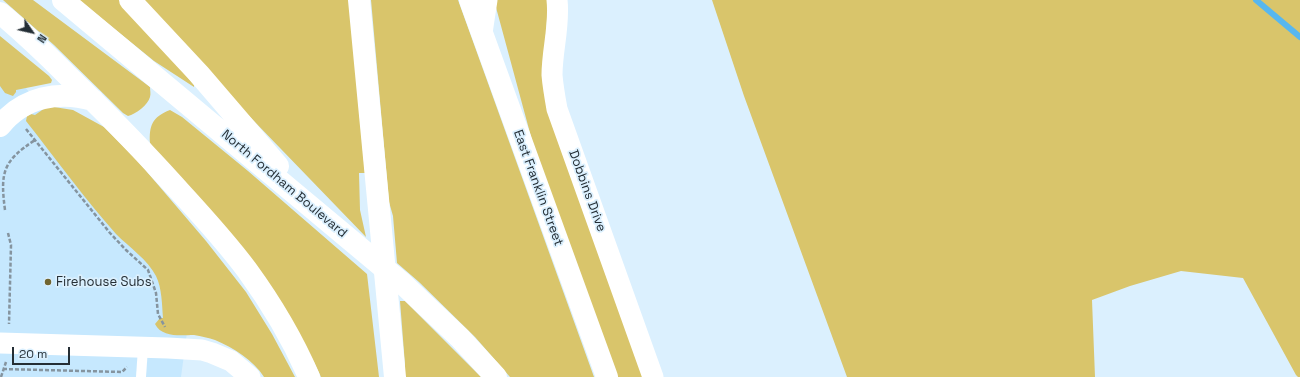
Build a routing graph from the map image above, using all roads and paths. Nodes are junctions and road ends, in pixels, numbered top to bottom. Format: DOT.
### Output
graph roads {
  1 [pos="63,0"];
  2 [pos="130,0"];
  3 [pos="359,0"];
  4 [pos="470,0"];
  5 [pos="487,0"];
  6 [pos="557,0"];
  7 [pos="0,13"];
  8 [pos="482,33"];
  9 [pos="93,100"];
  10 [pos="6,120"];
  11 [pos="34,140"];
  12 [pos="5,210"];
  13 [pos="322,216"];
  14 [pos="8,233"];
  15 [pos="165,328"];
  16 [pos="5,344"];
  17 [pos="137,355"];
  18 [pos="3,369"];
  19 [pos="1,377"];
  20 [pos="141,377"];
  21 [pos="250,377"];
  22 [pos="309,377"];
  23 [pos="395,377"];
  24 [pos="496,377"];
  25 [pos="606,377"];
  26 [pos="653,377"];
  1 -- 13 [label="main road, North Fordham Boulevard"];
  2 -- 13 [label="main road"];
  3 -- 23 [label="main road"];
  4 -- 8 [label="main road, East Franklin Street"];
  5 -- 8 [label="street"];
  6 -- 26 [label="street, Dobbins Drive"];
  7 -- 9 [label="main road"];
  8 -- 25 [label="main road, East Franklin Street"];
  9 -- 10 [label="main road"];
  9 -- 22 [label="main road"];
  10 -- 11 [label="path"];
  11 -- 12 [label="path"];
  11 -- 15 [label="path"];
  13 -- 24 [label="main road, North Fordham Boulevard"];
  14 -- 16 [label="path"];
  16 -- 17 [label="street"];
  16 -- 18 [label="path"];
  17 -- 18 [label="path"];
  17 -- 20 [label="lane"];
  17 -- 21 [label="street"];
  18 -- 19 [label="path"];
}
